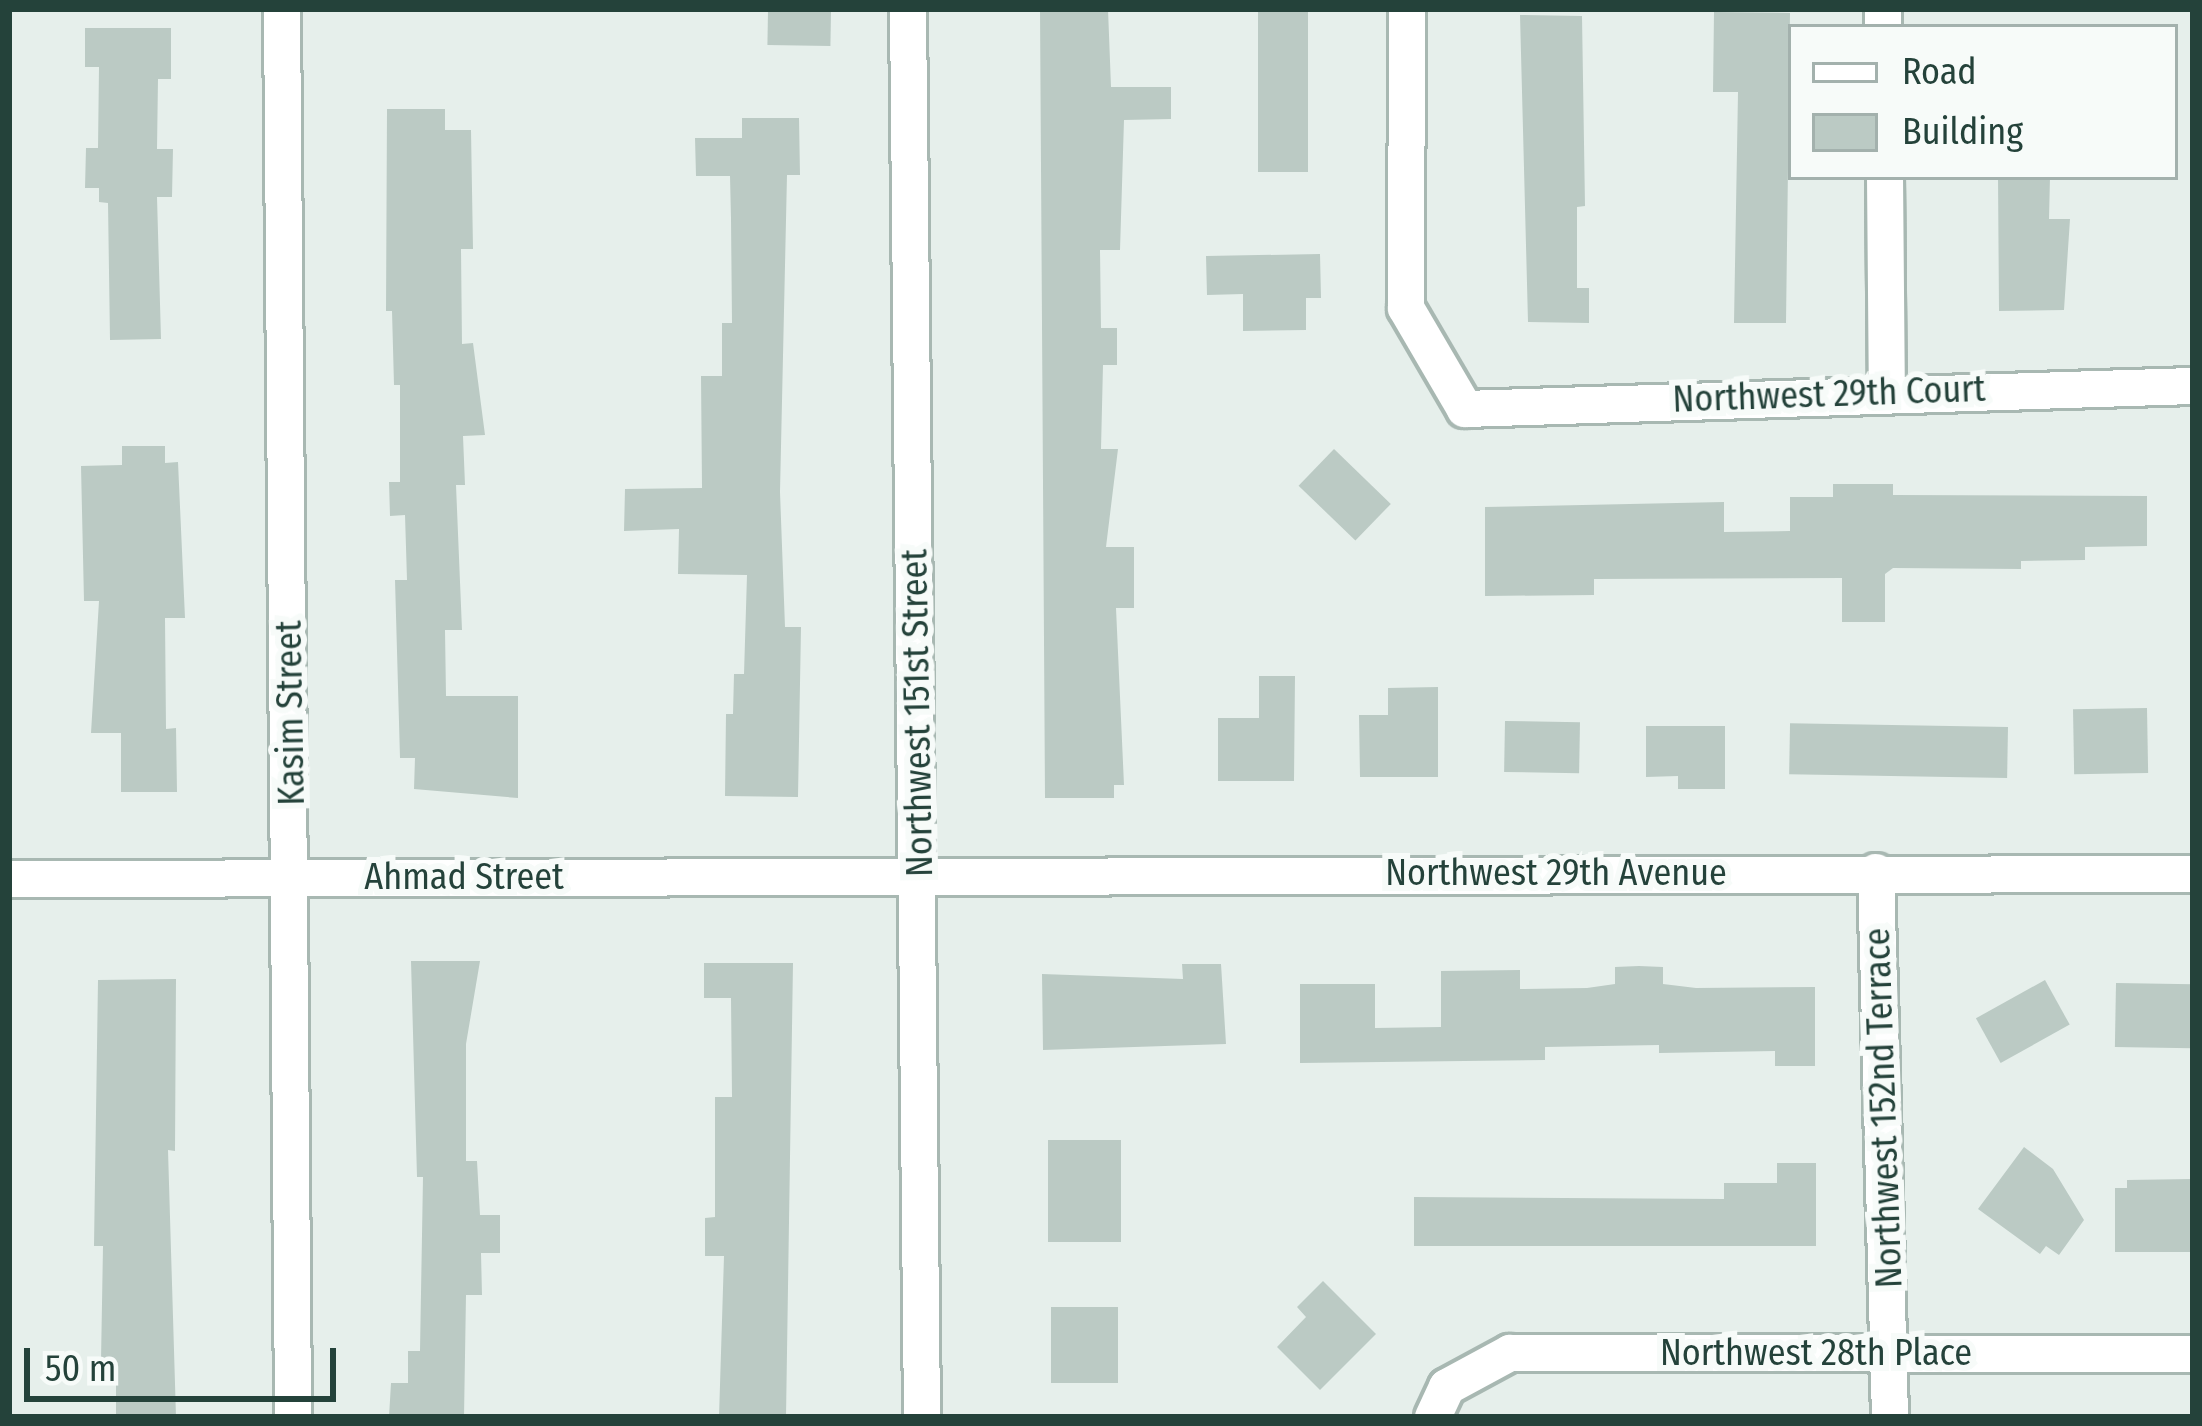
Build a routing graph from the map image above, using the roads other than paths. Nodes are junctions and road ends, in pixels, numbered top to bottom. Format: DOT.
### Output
graph roads {
  1 [pos="282,9"];
  2 [pos="908,9"];
  3 [pos="1407,9"];
  4 [pos="1885,180"];
  5 [pos="2193,386"];
  6 [pos="1888,390"];
  7 [pos="1876,872"];
  8 [pos="2193,874"];
  9 [pos="293,878"];
  10 [pos="9,879"];
  11 [pos="920,879"];
  12 [pos="1891,1354"];
  13 [pos="2193,1354"];
  14 [pos="1440,1402"];
  15 [pos="293,1417"];
  16 [pos="922,1417"];
  17 [pos="1891,1417"];
  1 -- 9 [label="street, Kasim Street"];
  2 -- 11 [label="street, Northwest 151st Street"];
  3 -- 6 [label="street, Northwest 29th Court"];
  4 -- 6 [label="street"];
  5 -- 6 [label="street, Northwest 29th Court"];
  7 -- 8 [label="street, Northwest 29th Avenue"];
  7 -- 11 [label="street, Northwest 29th Avenue"];
  7 -- 12 [label="street, Northwest 152nd Terrace"];
  9 -- 10 [label="street, Ahmad Street"];
  9 -- 11 [label="street, Ahmad Street"];
  9 -- 15 [label="street, Kasim Street"];
  11 -- 16 [label="street, Northwest 151st Street"];
  12 -- 13 [label="street, Northwest 28th Place"];
  12 -- 14 [label="street, Northwest 28th Place"];
  12 -- 17 [label="street, Northwest 152nd Terrace"];
}
